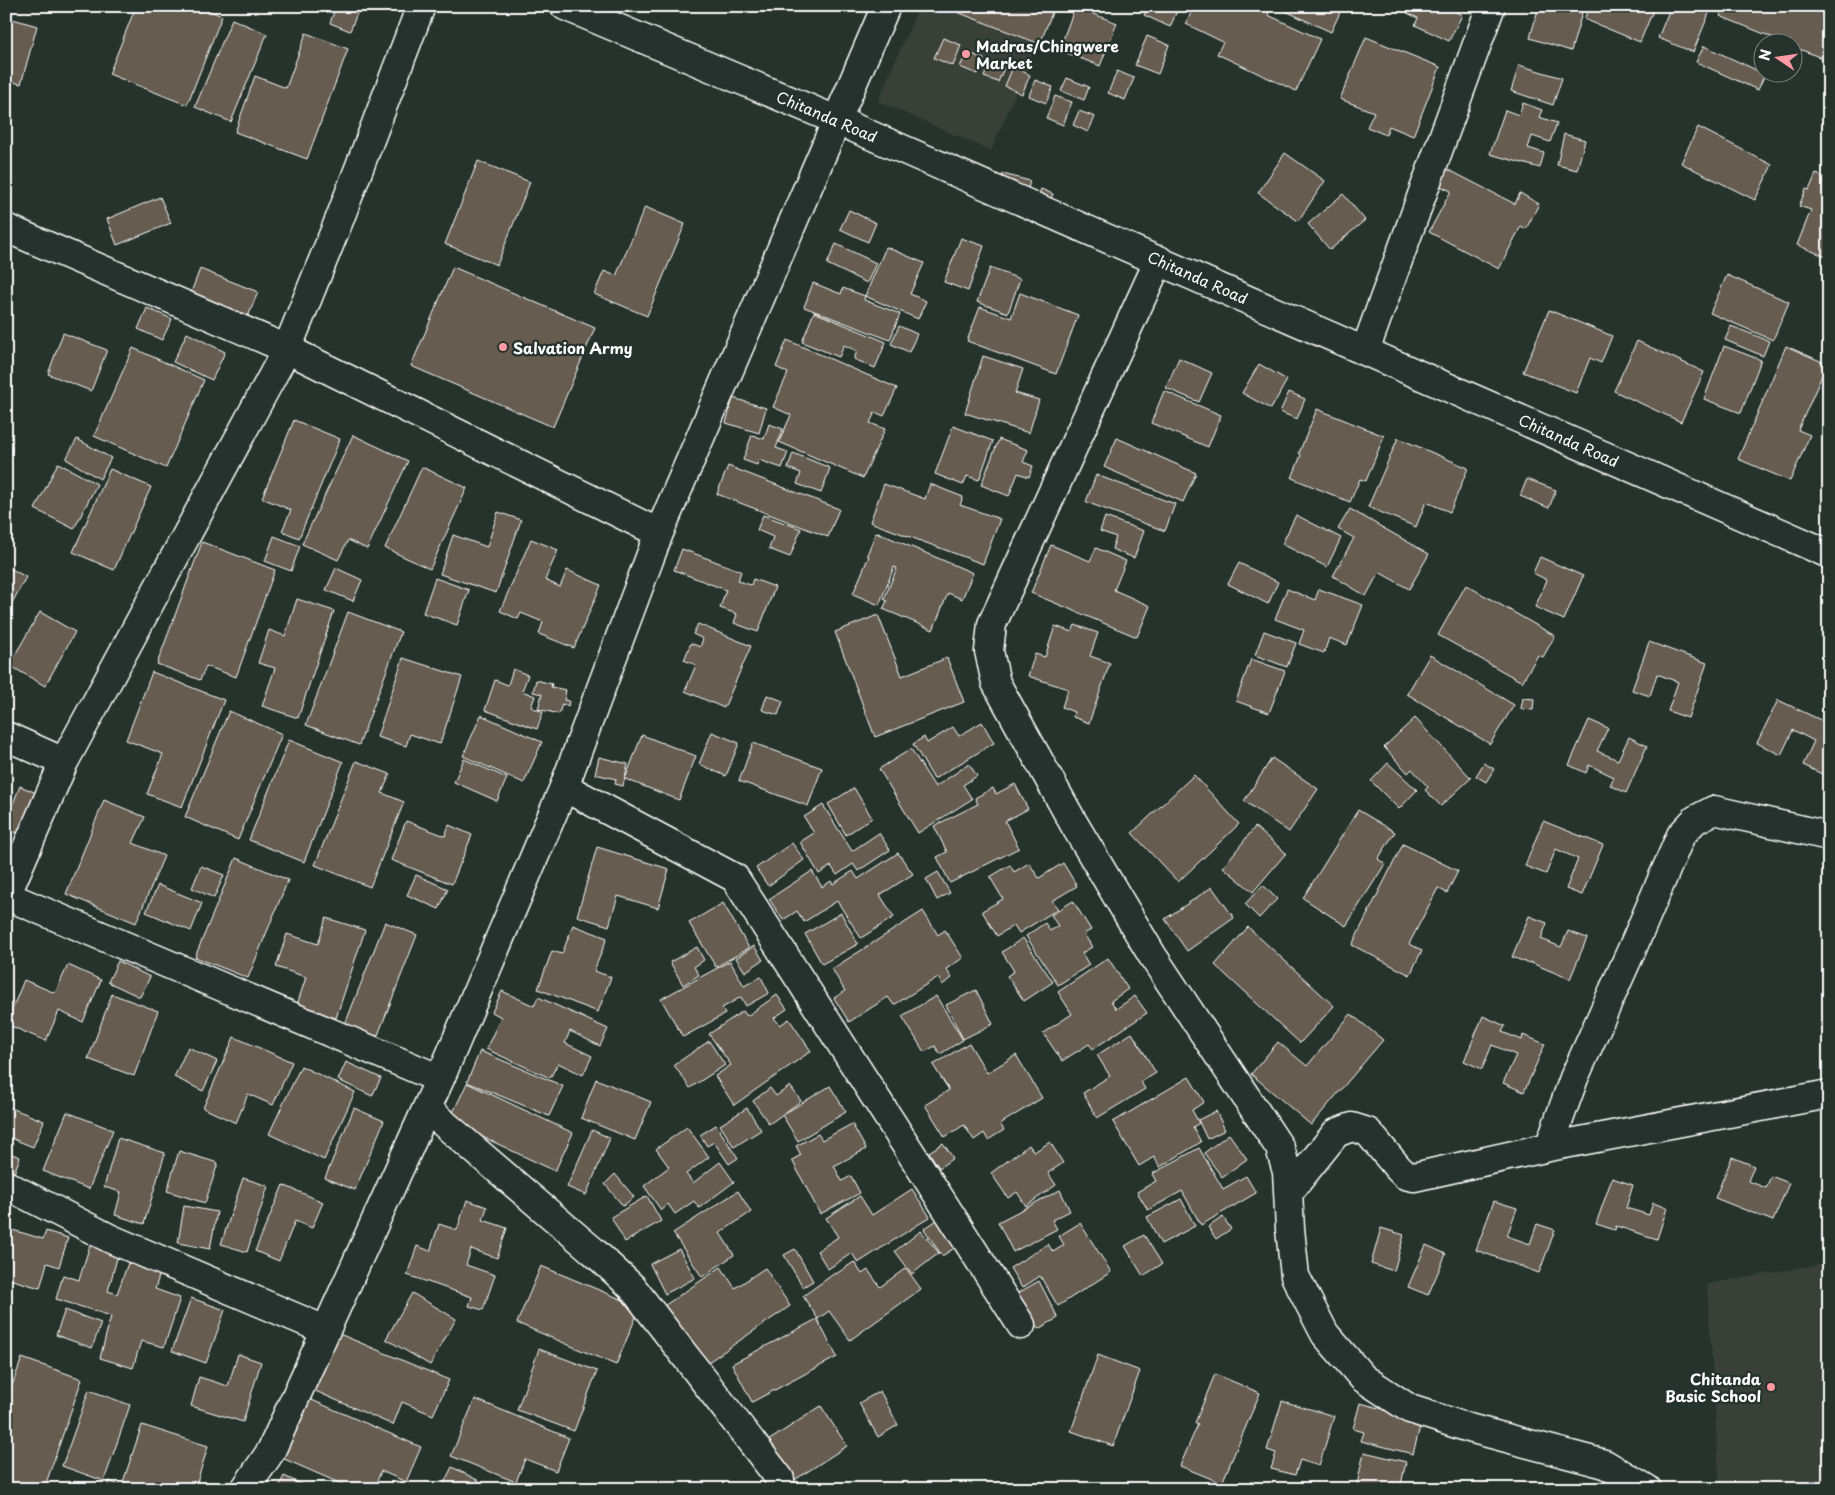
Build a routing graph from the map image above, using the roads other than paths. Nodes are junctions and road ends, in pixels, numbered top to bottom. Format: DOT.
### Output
graph roads {
  1 [pos="421,6"];
  2 [pos="565,6"];
  3 [pos="886,6"];
  4 [pos="1491,6"];
  5 [pos="836,120"];
  6 [pos="6,228"];
  7 [pos="1159,260"];
  8 [pos="287,348"];
  9 [pos="1365,351"];
  10 [pos="659,533"];
  11 [pos="1829,554"];
  12 [pos="6,736"];
  13 [pos="64,762"];
  14 [pos="564,787"];
  15 [pos="1829,836"];
  16 [pos="6,896"];
  17 [pos="440,1079"];
  18 [pos="1829,1094"];
  19 [pos="426,1109"];
  20 [pos="1549,1147"];
  21 [pos="6,1185"];
  22 [pos="1289,1192"];
  23 [pos="1021,1325"];
  24 [pos="325,1330"];
  25 [pos="780,1479"];
  26 [pos="245,1489"];
  27 [pos="1647,1489"];
  1 -- 8 [label="street"];
  2 -- 5 [label="street, Chitanda Road"];
  3 -- 5 [label="street"];
  4 -- 9 [label="street"];
  5 -- 7 [label="street, Chitanda Road"];
  5 -- 10 [label="street"];
  6 -- 8 [label="street"];
  7 -- 9 [label="street, Chitanda Road"];
  7 -- 22 [label="street"];
  8 -- 10 [label="street"];
  8 -- 13 [label="street"];
  9 -- 11 [label="street, Chitanda Road"];
  10 -- 14 [label="street"];
  12 -- 13 [label="street"];
  13 -- 16 [label="street"];
  14 -- 17 [label="street"];
  14 -- 23 [label="street"];
  15 -- 20 [label="street"];
  16 -- 17 [label="street"];
  17 -- 19 [label="street"];
  18 -- 20 [label="street"];
  19 -- 24 [label="street"];
  19 -- 25 [label="street"];
  20 -- 22 [label="street"];
  21 -- 24 [label="street"];
  22 -- 27 [label="street"];
  24 -- 26 [label="street"];
}
